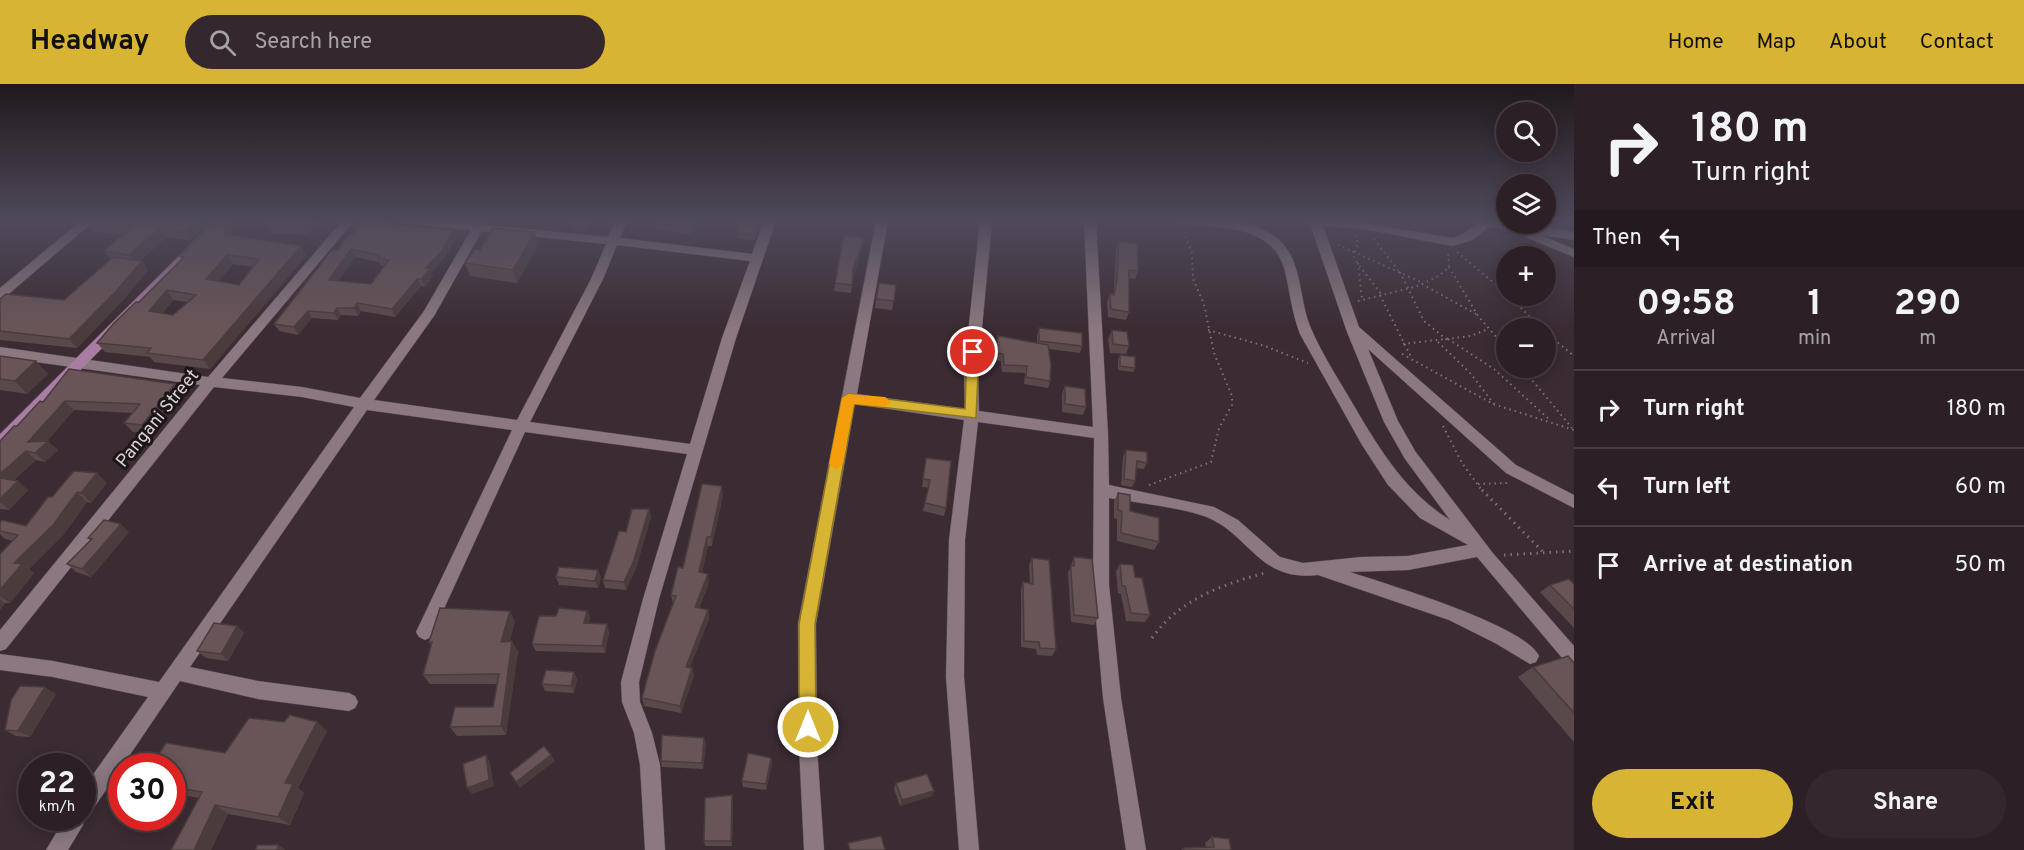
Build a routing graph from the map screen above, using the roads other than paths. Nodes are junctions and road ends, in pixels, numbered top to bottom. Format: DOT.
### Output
graph roads {
  1 [pos="45,257"];
  2 [pos="185,257"];
  3 [pos="318,257"];
  4 [pos="461,257"];
  5 [pos="606,257"];
  6 [pos="745,257"];
  7 [pos="875,257"];
  8 [pos="982,257"];
  9 [pos="1092,257"];
  10 [pos="1285,257"];
  11 [pos="1327,257"];
  12 [pos="756,258"];
  13 [pos="0,295"];
  14 [pos="1353,330"];
  15 [pos="0,352"];
  16 [pos="78,364"];
  17 [pos="211,382"];
  18 [pos="848,398"];
  19 [pos="364,404"];
  20 [pos="972,415"];
  21 [pos="521,425"];
  22 [pos="1101,434"];
  23 [pos="0,443"];
  24 [pos="695,450"];
  25 [pos="1101,490"];
  26 [pos="1574,502"];
  27 [pos="1471,537"];
  28 [pos="1484,553"];
  29 [pos="1323,569"];
  30 [pos="425,632"];
  31 [pos="0,643"];
  32 [pos="1530,656"];
  33 [pos="1574,659"];
  34 [pos="0,662"];
  35 [pos="176,672"];
  36 [pos="162,691"];
  37 [pos="349,702"];
  38 [pos="96,788"];
  39 [pos="68,831"];
  40 [pos="56,850"];
  41 [pos="655,850"];
  42 [pos="814,850"];
  43 [pos="969,850"];
  44 [pos="1136,850"];
  1 -- 13 [label="street"];
  2 -- 16 [label="main road"];
  3 -- 17 [label="street, Pangani Street"];
  4 -- 19 [label="street"];
  5 -- 21 [label="street"];
  6 -- 12 [label="street"];
  7 -- 18 [label="street"];
  8 -- 20 [label="street"];
  9 -- 22 [label="street"];
  10 -- 27 [label="street"];
  11 -- 14 [label="street"];
  12 -- 24 [label="street"];
  14 -- 26 [label="street"];
  14 -- 27 [label="street"];
  15 -- 16 [label="street"];
  16 -- 17 [label="street"];
  16 -- 23 [label="main road"];
  17 -- 19 [label="street"];
  17 -- 31 [label="street, Pangani Street"];
  18 -- 20 [label="street"];
  18 -- 42 [label="street"];
  19 -- 21 [label="street"];
  19 -- 35 [label="street"];
  20 -- 22 [label="street"];
  20 -- 43 [label="street"];
  21 -- 24 [label="street"];
  21 -- 30 [label="street"];
  22 -- 25 [label="street"];
  24 -- 41 [label="street"];
  25 -- 29 [label="street"];
  25 -- 44 [label="street"];
  27 -- 28 [label="street"];
  28 -- 29 [label="street"];
  28 -- 33 [label="street"];
  29 -- 32 [label="street"];
  34 -- 36 [label="street"];
  35 -- 36 [label="street"];
  35 -- 37 [label="street"];
  36 -- 38 [label="street"];
  39 -- 40 [label="street"];
}
